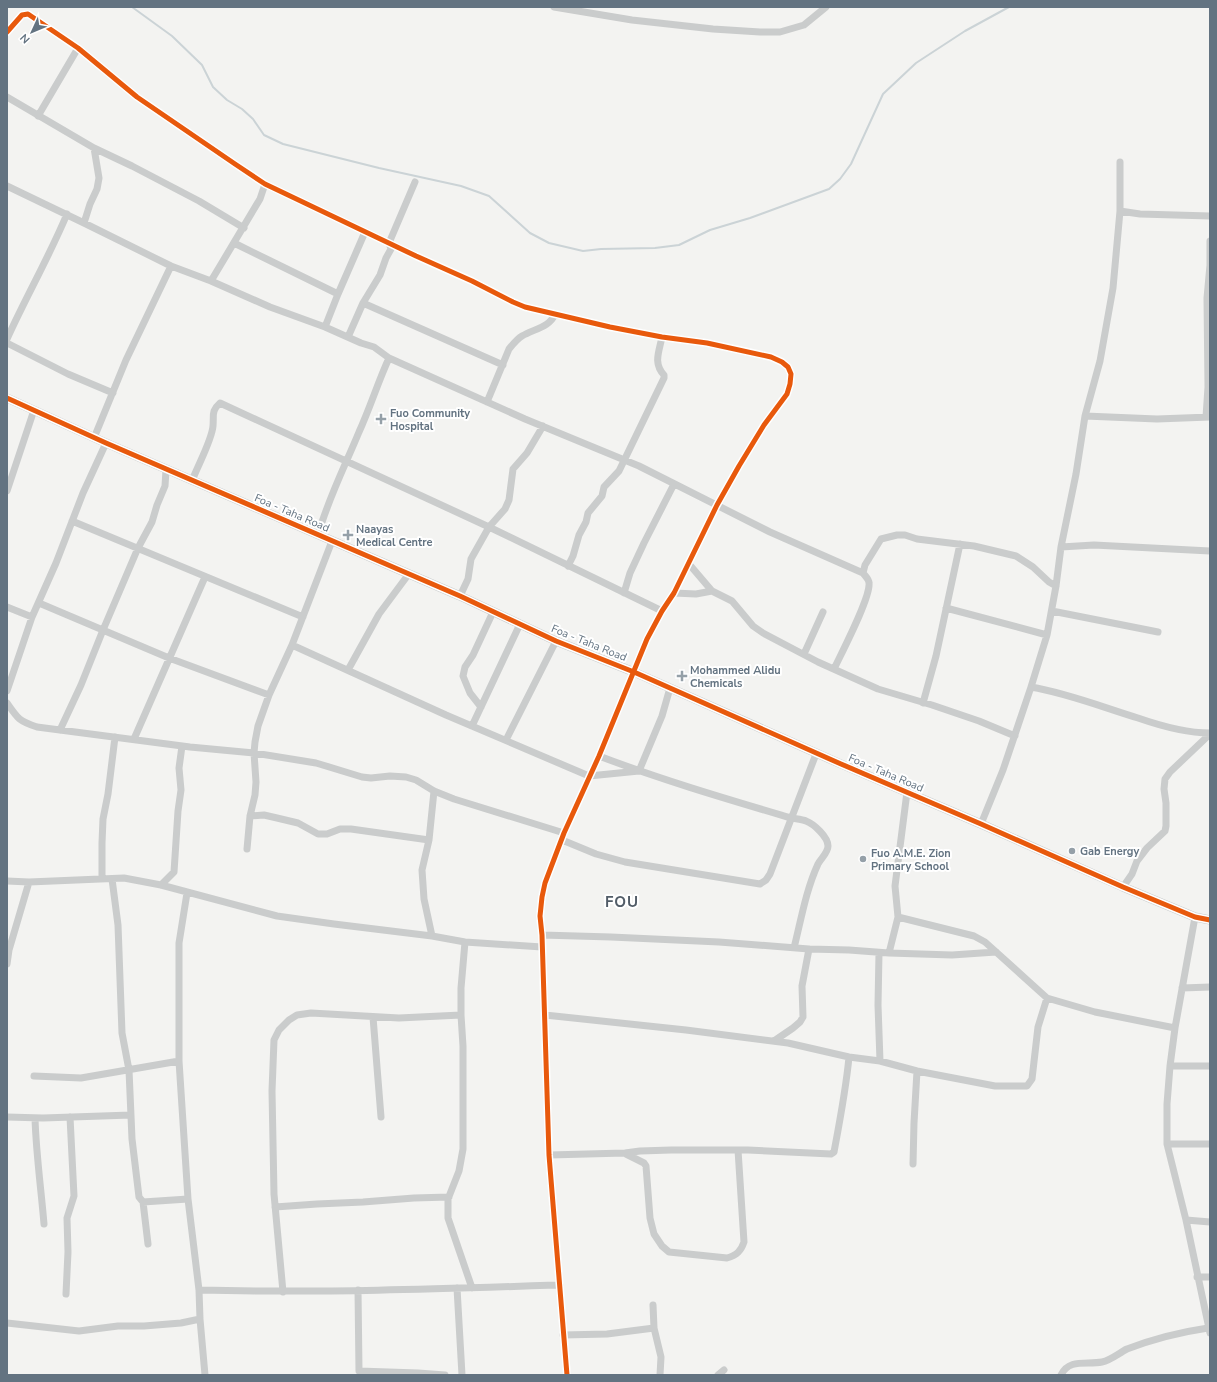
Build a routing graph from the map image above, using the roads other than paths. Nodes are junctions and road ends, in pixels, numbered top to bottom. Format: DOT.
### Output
graph roads {
  1 [pos="554,7"];
  2 [pos="826,7"];
  3 [pos="7,32"];
  4 [pos="78,48"];
  5 [pos="7,97"];
  6 [pos="38,116"];
  7 [pos="94,148"];
  8 [pos="1120,162"];
  9 [pos="415,182"];
  10 [pos="265,184"];
  11 [pos="7,186"];
  12 [pos="1120,211"];
  13 [pos="67,214"];
  14 [pos="1210,216"];
  15 [pos="84,223"];
  16 [pos="244,228"];
  17 [pos="366,232"];
  18 [pos="1210,241"];
  19 [pos="234,243"];
  20 [pos="389,243"];
  21 [pos="1210,265"];
  22 [pos="171,266"];
  23 [pos="211,281"];
  24 [pos="338,294"];
  25 [pos="363,303"];
  26 [pos="555,314"];
  27 [pos="324,327"];
  28 [pos="348,337"];
  29 [pos="662,338"];
  30 [pos="7,339"];
  31 [pos="7,343"];
  32 [pos="389,358"];
  33 [pos="503,365"];
  34 [pos="113,393"];
  35 [pos="7,398"];
  36 [pos="487,402"];
  37 [pos="34,410"];
  38 [pos="1085,416"];
  39 [pos="1208,417"];
  40 [pos="543,426"];
  41 [pos="94,438"];
  42 [pos="106,443"];
  43 [pos="347,461"];
  44 [pos="624,461"];
  45 [pos="166,470"];
  46 [pos="192,481"];
  47 [pos="674,484"];
  48 [pos="7,491"];
  49 [pos="717,505"];
  50 [pos="72,521"];
  51 [pos="489,527"];
  52 [pos="318,535"];
  53 [pos="332,541"];
  54 [pos="960,544"];
  55 [pos="1061,547"];
  56 [pos="138,548"];
  57 [pos="1210,551"];
  58 [pos="689,564"];
  59 [pos="568,566"];
  60 [pos="863,573"];
  61 [pos="408,575"];
  62 [pos="205,576"];
  63 [pos="1056,586"];
  64 [pos="712,591"];
  65 [pos="624,593"];
  66 [pos="674,593"];
  67 [pos="460,596"];
  68 [pos="39,603"];
  69 [pos="7,607"];
  70 [pos="946,608"];
  71 [pos="662,611"];
  72 [pos="1052,611"];
  73 [pos="493,612"];
  74 [pos="823,612"];
  75 [pos="32,617"];
  76 [pos="303,617"];
  77 [pos="520,624"];
  78 [pos="103,630"];
  79 [pos="1158,632"];
  80 [pos="1047,635"];
  81 [pos="556,641"];
  82 [pos="292,645"];
  83 [pos="804,654"];
  84 [pos="168,658"];
  85 [pos="834,669"];
  86 [pos="348,670"];
  87 [pos="634,672"];
  88 [pos="1031,687"];
  89 [pos="670,688"];
  90 [pos="7,691"];
  91 [pos="269,695"];
  92 [pos="7,703"];
  93 [pos="923,703"];
  94 [pos="481,707"];
  95 [pos="472,726"];
  96 [pos="60,730"];
  97 [pos="1210,733"];
  98 [pos="1015,736"];
  99 [pos="115,737"];
  100 [pos="134,739"];
  101 [pos="506,740"];
  102 [pos="182,746"];
  103 [pos="254,753"];
  104 [pos="816,754"];
  105 [pos="599,756"];
  106 [pos="639,771"];
  107 [pos="589,776"];
  108 [pos="434,791"];
  109 [pos="907,792"];
  110 [pos="250,816"];
  111 [pos="791,818"];
  112 [pos="982,824"];
  113 [pos="564,832"];
  114 [pos="429,840"];
  115 [pos="562,840"];
  116 [pos="247,849"];
  117 [pos="102,879"];
  118 [pos="112,879"];
  119 [pos="7,881"];
  120 [pos="29,882"];
  121 [pos="161,885"];
  122 [pos="1123,887"];
  123 [pos="187,893"];
  124 [pos="898,917"];
  125 [pos="1195,917"];
  126 [pos="1210,920"];
  127 [pos="542,935"];
  128 [pos="432,936"];
  129 [pos="465,942"];
  130 [pos="542,947"];
  131 [pos="794,948"];
  132 [pos="809,949"];
  133 [pos="996,952"];
  134 [pos="879,953"];
  135 [pos="889,953"];
  136 [pos="7,964"];
  137 [pos="1210,987"];
  138 [pos="1182,988"];
  139 [pos="1047,998"];
  140 [pos="461,1015"];
  141 [pos="545,1015"];
  142 [pos="373,1017"];
  143 [pos="1175,1028"];
  144 [pos="774,1041"];
  145 [pos="849,1057"];
  146 [pos="179,1061"];
  147 [pos="880,1061"];
  148 [pos="1170,1066"];
  149 [pos="1210,1066"];
  150 [pos="129,1070"];
  151 [pos="917,1071"];
  152 [pos="34,1076"];
  153 [pos="131,1115"];
  154 [pos="7,1117"];
  155 [pos="70,1117"];
  156 [pos="381,1117"];
  157 [pos="35,1118"];
  158 [pos="1167,1144"];
  159 [pos="1210,1144"];
  160 [pos="738,1150"];
  161 [pos="625,1153"];
  162 [pos="549,1155"];
  163 [pos="913,1164"];
  164 [pos="449,1197"];
  165 [pos="188,1199"];
  166 [pos="143,1202"];
  167 [pos="275,1207"];
  168 [pos="1186,1220"];
  169 [pos="1210,1222"];
  170 [pos="44,1224"];
  171 [pos="148,1244"];
  172 [pos="1197,1277"];
  173 [pos="1210,1277"];
  174 [pos="560,1285"];
  175 [pos="457,1288"];
  176 [pos="472,1288"];
  177 [pos="200,1290"];
  178 [pos="358,1290"];
  179 [pos="283,1292"];
  180 [pos="66,1294"];
  181 [pos="653,1305"];
  182 [pos="200,1319"];
  183 [pos="7,1323"];
  184 [pos="654,1328"];
  185 [pos="1209,1330"];
  186 [pos="563,1335"];
  187 [pos="724,1370"];
  188 [pos="379,1374"];
  189 [pos="205,1375"];
  190 [pos="444,1375"];
  191 [pos="462,1375"];
  192 [pos="566,1375"];
  193 [pos="660,1375"];
  194 [pos="718,1375"];
  195 [pos="1061,1375"];
  1 -- 2 [label="street"];
  3 -- 4 [label="street"];
  4 -- 6 [label="street"];
  4 -- 10 [label="street"];
  5 -- 6 [label="street"];
  6 -- 7 [label="street"];
  7 -- 15 [label="street"];
  7 -- 16 [label="street"];
  8 -- 12 [label="street"];
  9 -- 20 [label="street"];
  10 -- 16 [label="street"];
  10 -- 17 [label="street"];
  11 -- 13 [label="street"];
  12 -- 14 [label="street"];
  12 -- 38 [label="street"];
  13 -- 15 [label="street"];
  13 -- 30 [label="street"];
  15 -- 22 [label="street"];
  16 -- 19 [label="street"];
  17 -- 20 [label="street"];
  17 -- 24 [label="street"];
  18 -- 21 [label="street"];
  19 -- 23 [label="street"];
  19 -- 24 [label="street"];
  20 -- 25 [label="street"];
  20 -- 26 [label="street"];
  21 -- 39 [label="street"];
  22 -- 23 [label="street"];
  22 -- 34 [label="street"];
  23 -- 27 [label="street"];
  24 -- 27 [label="street"];
  25 -- 28 [label="street"];
  25 -- 33 [label="street"];
  26 -- 29 [label="street"];
  26 -- 33 [label="street"];
  27 -- 28 [label="street"];
  28 -- 32 [label="street"];
  29 -- 44 [label="street"];
  29 -- 49 [label="street"];
  31 -- 34 [label="street"];
  32 -- 36 [label="street"];
  32 -- 43 [label="street"];
  33 -- 36 [label="street"];
  34 -- 41 [label="street"];
  35 -- 37 [label="street, Foa - Taha Road"];
  36 -- 40 [label="street"];
  37 -- 41 [label="street, Foa - Taha Road"];
  37 -- 48 [label="street"];
  38 -- 39 [label="street"];
  38 -- 55 [label="street"];
  40 -- 44 [label="street"];
  40 -- 51 [label="street"];
  41 -- 42 [label="street, Foa - Taha Road"];
  42 -- 45 [label="street, Foa - Taha Road"];
  42 -- 50 [label="street"];
  43 -- 46 [label="street"];
  43 -- 51 [label="street"];
  43 -- 52 [label="street"];
  44 -- 47 [label="street"];
  44 -- 59 [label="street"];
  45 -- 46 [label="street, Foa - Taha Road"];
  45 -- 56 [label="street"];
  46 -- 52 [label="street, Foa - Taha Road"];
  47 -- 49 [label="street"];
  47 -- 65 [label="street"];
  49 -- 58 [label="street"];
  49 -- 60 [label="street"];
  50 -- 56 [label="street"];
  50 -- 68 [label="street"];
  51 -- 59 [label="street"];
  51 -- 67 [label="street"];
  52 -- 53 [label="street, Foa - Taha Road"];
  53 -- 61 [label="street, Foa - Taha Road"];
  53 -- 76 [label="street"];
  54 -- 60 [label="street"];
  54 -- 63 [label="street"];
  54 -- 70 [label="street"];
  55 -- 57 [label="street"];
  55 -- 63 [label="street"];
  56 -- 62 [label="street"];
  56 -- 78 [label="street"];
  58 -- 64 [label="street"];
  58 -- 66 [label="street"];
  59 -- 65 [label="street"];
  60 -- 85 [label="street"];
  61 -- 67 [label="street, Foa - Taha Road"];
  61 -- 86 [label="street"];
  62 -- 76 [label="street"];
  62 -- 84 [label="street"];
  63 -- 72 [label="street"];
  64 -- 66 [label="street"];
  64 -- 83 [label="street"];
  65 -- 71 [label="street"];
  66 -- 71 [label="street"];
  67 -- 73 [label="street, Foa - Taha Road"];
  68 -- 75 [label="street"];
  68 -- 78 [label="street"];
  69 -- 75 [label="street"];
  70 -- 80 [label="street"];
  70 -- 93 [label="street"];
  71 -- 87 [label="street"];
  72 -- 79 [label="street"];
  72 -- 80 [label="street"];
  73 -- 77 [label="street, Foa - Taha Road"];
  73 -- 94 [label="street"];
  74 -- 83 [label="street"];
  75 -- 90 [label="street"];
  76 -- 82 [label="street"];
  77 -- 81 [label="street, Foa - Taha Road"];
  77 -- 94 [label="street"];
  78 -- 84 [label="street"];
  78 -- 96 [label="street"];
  80 -- 88 [label="street"];
  81 -- 87 [label="street, Foa - Taha Road"];
  81 -- 101 [label="street"];
  82 -- 86 [label="street"];
  82 -- 91 [label="street"];
  83 -- 85 [label="street"];
  84 -- 91 [label="street"];
  84 -- 100 [label="street"];
  85 -- 93 [label="street"];
  86 -- 95 [label="street"];
  87 -- 89 [label="street, Foa - Taha Road"];
  87 -- 105 [label="street"];
  88 -- 97 [label="street"];
  88 -- 98 [label="street"];
  89 -- 104 [label="street, Foa - Taha Road"];
  89 -- 106 [label="street"];
  91 -- 103 [label="street"];
  92 -- 96 [label="street"];
  93 -- 98 [label="street"];
  94 -- 95 [label="street"];
  95 -- 101 [label="street"];
  96 -- 99 [label="street"];
  97 -- 122 [label="street"];
  98 -- 112 [label="street"];
  99 -- 100 [label="street"];
  99 -- 117 [label="street"];
  100 -- 102 [label="street"];
  101 -- 107 [label="street"];
  102 -- 103 [label="street"];
  102 -- 121 [label="street"];
  103 -- 108 [label="street"];
  103 -- 110 [label="street"];
  104 -- 109 [label="street, Foa - Taha Road"];
  104 -- 111 [label="street"];
  105 -- 106 [label="street"];
  105 -- 107 [label="street"];
  106 -- 107 [label="street"];
  106 -- 111 [label="street"];
  107 -- 113 [label="street"];
  108 -- 113 [label="street"];
  108 -- 114 [label="street"];
  109 -- 112 [label="street, Foa - Taha Road"];
  109 -- 124 [label="street"];
  110 -- 114 [label="street"];
  110 -- 116 [label="street"];
  111 -- 115 [label="street"];
  111 -- 131 [label="street"];
  112 -- 122 [label="street, Foa - Taha Road"];
  113 -- 115 [label="street"];
  114 -- 128 [label="street"];
  115 -- 127 [label="street"];
  117 -- 118 [label="street"];
  117 -- 120 [label="street"];
  118 -- 121 [label="street"];
  118 -- 150 [label="street"];
  119 -- 120 [label="street"];
  120 -- 136 [label="street"];
  121 -- 123 [label="street"];
  122 -- 125 [label="street, Foa - Taha Road"];
  123 -- 128 [label="street"];
  123 -- 146 [label="street"];
  124 -- 133 [label="street"];
  124 -- 135 [label="street"];
  125 -- 126 [label="street, Foa - Taha Road"];
  125 -- 138 [label="street"];
  127 -- 130 [label="street"];
  127 -- 131 [label="street"];
  128 -- 129 [label="street"];
  129 -- 130 [label="street"];
  129 -- 140 [label="street"];
  130 -- 141 [label="street"];
  131 -- 132 [label="street"];
  132 -- 134 [label="street"];
  132 -- 144 [label="street"];
  133 -- 135 [label="street"];
  133 -- 139 [label="street"];
  134 -- 135 [label="street"];
  134 -- 147 [label="street"];
  137 -- 138 [label="street"];
  138 -- 143 [label="street"];
  139 -- 143 [label="street"];
  139 -- 151 [label="street"];
  140 -- 142 [label="street"];
  140 -- 164 [label="street"];
  141 -- 144 [label="street"];
  141 -- 162 [label="street"];
  142 -- 156 [label="street"];
  142 -- 167 [label="street"];
  143 -- 148 [label="street"];
  144 -- 145 [label="street"];
  145 -- 147 [label="street"];
  145 -- 160 [label="street"];
  146 -- 150 [label="street"];
  146 -- 165 [label="street"];
  147 -- 151 [label="street"];
  148 -- 149 [label="street"];
  148 -- 158 [label="street"];
  150 -- 152 [label="street"];
  150 -- 153 [label="street"];
  151 -- 163 [label="street"];
  153 -- 155 [label="street"];
  153 -- 166 [label="street"];
  154 -- 157 [label="street"];
  155 -- 157 [label="street"];
  155 -- 180 [label="street"];
  157 -- 170 [label="street"];
  158 -- 159 [label="street"];
  158 -- 168 [label="street"];
  160 -- 161 [label="street"];
  160 -- 161 [label="street"];
  161 -- 162 [label="street"];
  162 -- 174 [label="street"];
  164 -- 167 [label="street"];
  164 -- 176 [label="street"];
  165 -- 166 [label="street"];
  165 -- 177 [label="street"];
  166 -- 171 [label="street"];
  167 -- 179 [label="street"];
  168 -- 169 [label="street"];
  168 -- 172 [label="street"];
  172 -- 173 [label="street"];
  172 -- 185 [label="street"];
  174 -- 176 [label="street"];
  174 -- 186 [label="street"];
  175 -- 176 [label="street"];
  175 -- 178 [label="street"];
  175 -- 191 [label="street"];
  177 -- 179 [label="street"];
  177 -- 182 [label="street"];
  178 -- 179 [label="street"];
  178 -- 188 [label="street"];
  181 -- 184 [label="street"];
  182 -- 183 [label="street"];
  182 -- 189 [label="street"];
  184 -- 186 [label="street"];
  184 -- 193 [label="street"];
  185 -- 195 [label="street"];
  186 -- 192 [label="street"];
  187 -- 194 [label="street"];
  188 -- 190 [label="street"];
}
